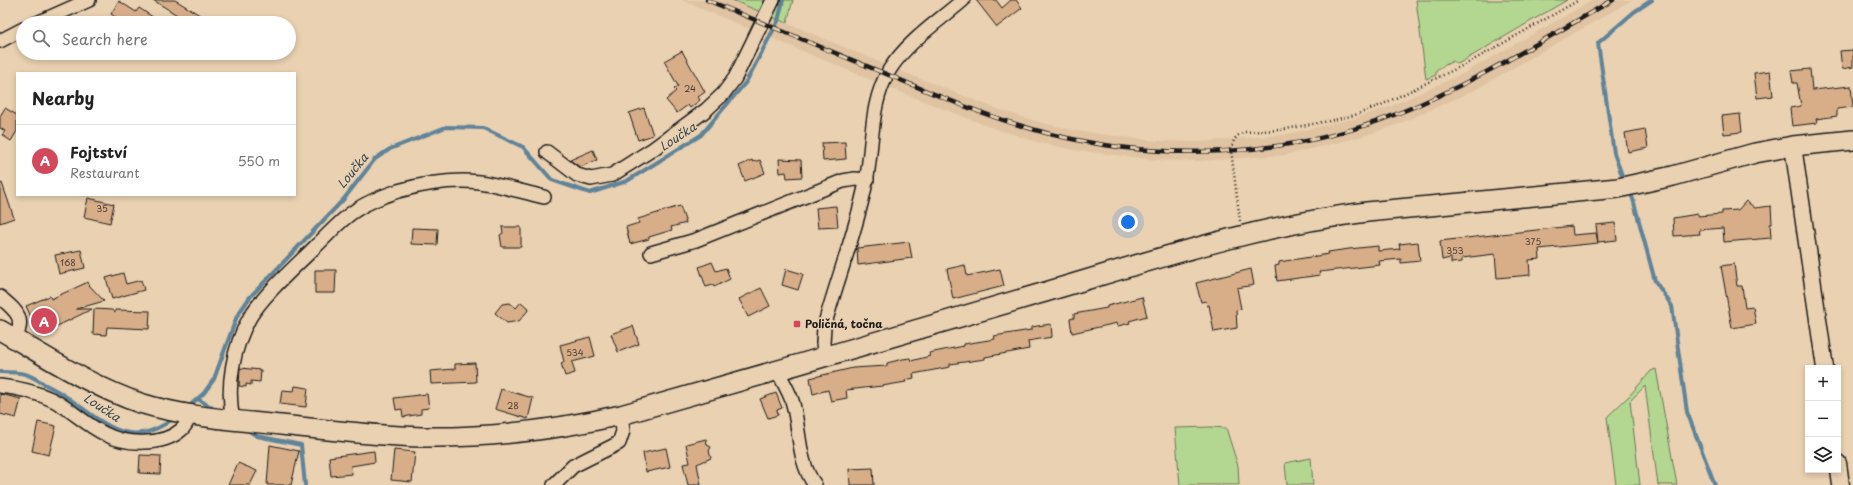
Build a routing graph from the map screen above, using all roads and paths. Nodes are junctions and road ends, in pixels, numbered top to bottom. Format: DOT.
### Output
graph roads {
  1 [pos="89,0"];
  2 [pos="773,0"];
  3 [pos="963,0"];
  4 [pos="1579,0"];
  5 [pos="53,16"];
  6 [pos="16,33"];
  7 [pos="0,41"];
  8 [pos="1853,140"];
  9 [pos="1793,146"];
  10 [pos="547,152"];
  11 [pos="867,180"];
  12 [pos="544,197"];
  13 [pos="1242,235"];
  14 [pos="651,253"];
  15 [pos="0,297"];
  16 [pos="8,334"];
  17 [pos="825,356"];
  18 [pos="1825,365"];
  19 [pos="778,370"];
  20 [pos="0,386"];
  21 [pos="190,414"];
  22 [pos="621,415"];
  23 [pos="233,420"];
  24 [pos="1839,473"];
  25 [pos="554,485"];
  26 [pos="815,485"];
  27 [pos="1841,485"];
  1 -- 5 [label="street"];
  2 -- 10 [label="street"];
  3 -- 11 [label="street"];
  4 -- 13 [label="path"];
  6 -- 7 [label="street"];
  8 -- 9 [label="main road"];
  9 -- 13 [label="main road"];
  9 -- 18 [label="street"];
  11 -- 14 [label="street"];
  11 -- 17 [label="street"];
  12 -- 23 [label="street"];
  13 -- 17 [label="main road"];
  15 -- 16 [label="street"];
  16 -- 21 [label="main road"];
  17 -- 19 [label="main road"];
  19 -- 22 [label="main road"];
  19 -- 26 [label="street"];
  20 -- 21 [label="street"];
  21 -- 23 [label="main road"];
  22 -- 23 [label="main road"];
  22 -- 25 [label="street"];
  24 -- 27 [label="street"];
}
